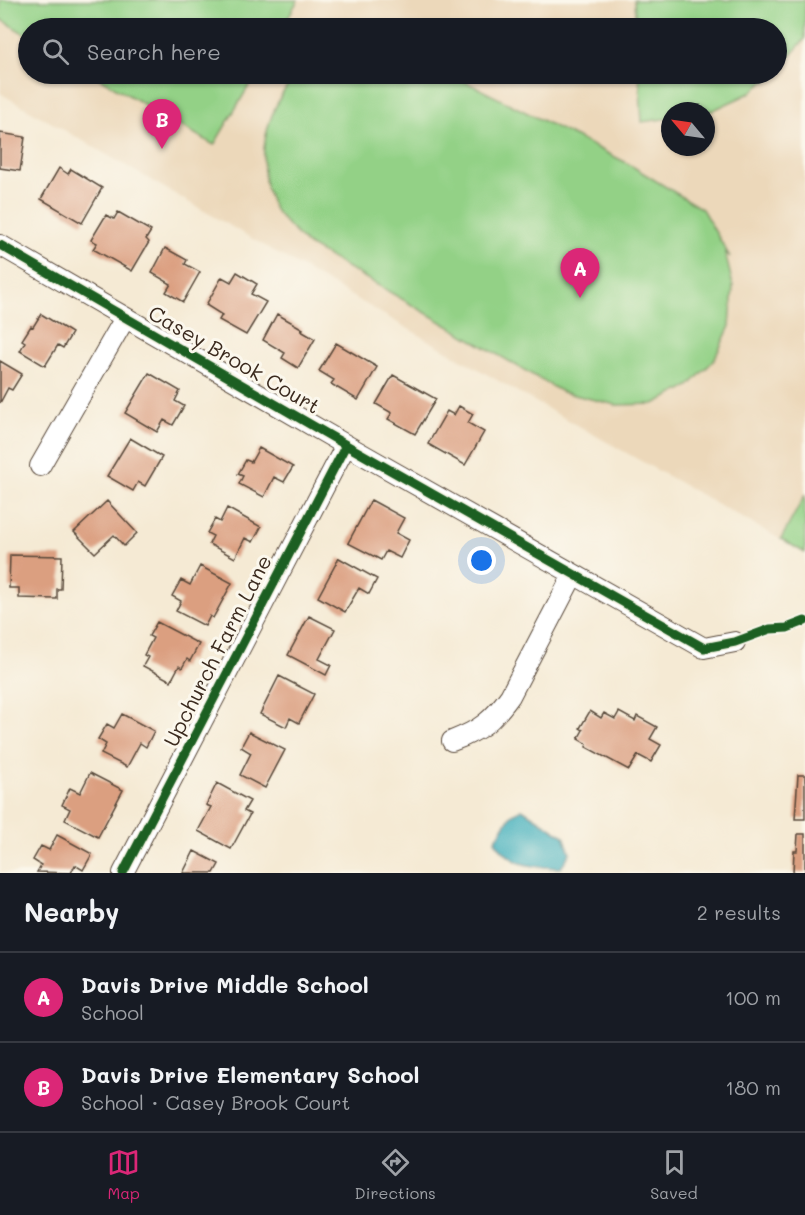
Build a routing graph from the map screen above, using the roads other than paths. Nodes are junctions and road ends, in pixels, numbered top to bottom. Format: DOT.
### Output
graph roads {
  1 [pos="0,244"];
  2 [pos="125,318"];
  3 [pos="346,445"];
  4 [pos="40,466"];
  5 [pos="573,575"];
  6 [pos="735,642"];
  7 [pos="452,741"];
  8 [pos="123,873"];
  1 -- 2 [label="street, Casey Brook Court"];
  2 -- 3 [label="street, Casey Brook Court"];
  2 -- 4 [label="street"];
  3 -- 5 [label="street, Casey Brook Court"];
  3 -- 8 [label="street, Upchurch Farm Lane"];
  5 -- 6 [label="street, Casey Brook Court"];
  5 -- 7 [label="street"];
}
